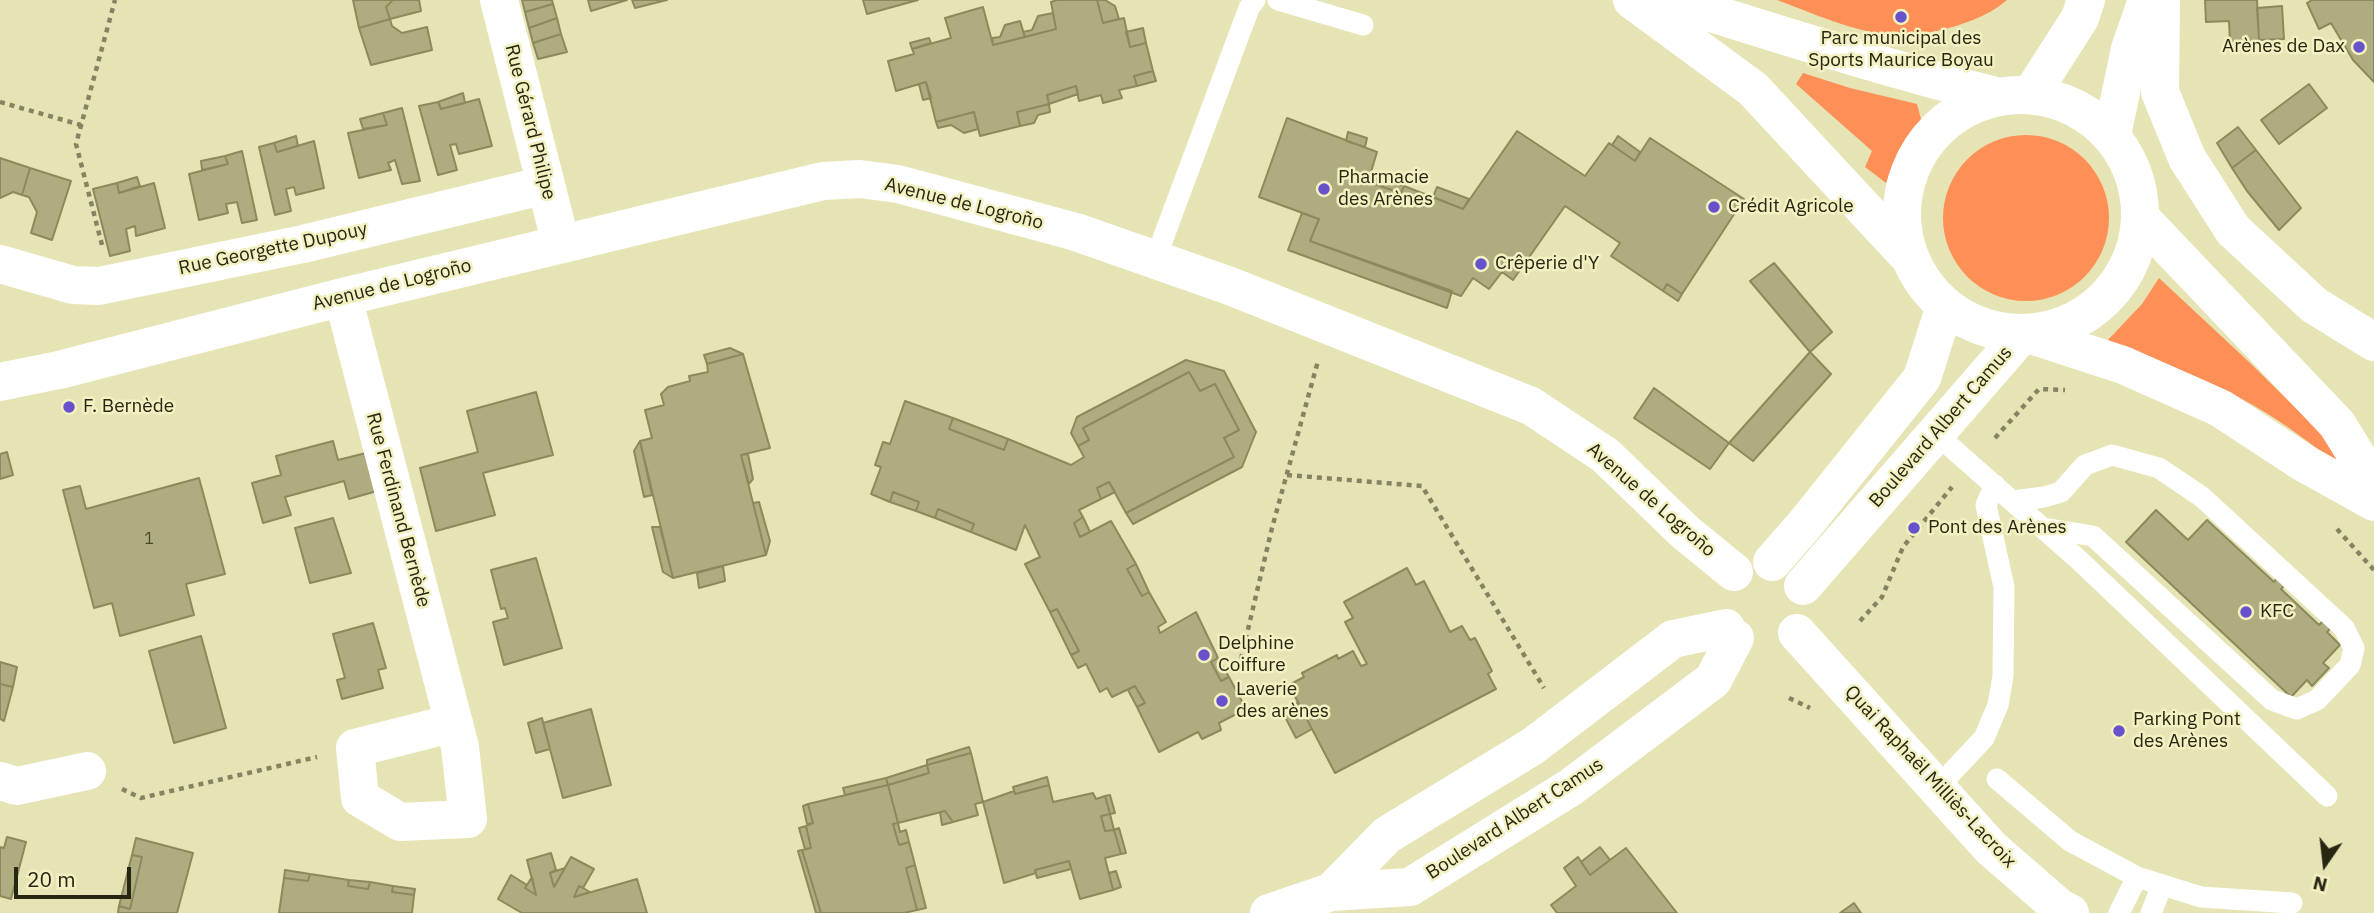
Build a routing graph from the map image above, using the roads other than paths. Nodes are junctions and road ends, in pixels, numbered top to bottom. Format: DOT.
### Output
graph roads {
  1 [pos="499,0"];
  2 [pos="1255,0"];
  3 [pos="1278,0"];
  4 [pos="1632,0"];
  5 [pos="1671,0"];
  6 [pos="2086,0"];
  7 [pos="2147,0"];
  8 [pos="2161,0"];
  9 [pos="1363,26"];
  10 [pos="2016,95"];
  11 [pos="2112,135"];
  12 [pos="546,185"];
  13 [pos="2140,216"];
  14 [pos="561,244"];
  15 [pos="1910,258"];
  16 [pos="1155,260"];
  17 [pos="0,264"];
  18 [pos="343,297"];
  19 [pos="1945,306"];
  20 [pos="2023,333"];
  21 [pos="2374,342"];
  22 [pos="0,382"];
  23 [pos="1935,433"];
  24 [pos="2374,484"];
  25 [pos="1995,485"];
  26 [pos="2013,501"];
  27 [pos="2374,502"];
  28 [pos="2043,528"];
  29 [pos="1772,562"];
  30 [pos="1734,572"];
  31 [pos="1804,586"];
  32 [pos="1730,633"];
  33 [pos="1797,633"];
  34 [pos="454,723"];
  35 [pos="87,771"];
  36 [pos="1997,779"];
  37 [pos="0,781"];
  38 [pos="1937,788"];
  39 [pos="2328,796"];
  40 [pos="2137,877"];
  41 [pos="2162,885"];
  42 [pos="1331,892"];
  43 [pos="2292,903"];
  44 [pos="1269,913"];
  45 [pos="2070,913"];
  46 [pos="2119,913"];
  47 [pos="2151,913"];
  1 -- 12 [label="street, Rue Gérard Philipe"];
  2 -- 16 [label="lane"];
  3 -- 9 [label="lane"];
  4 -- 15 [label="street"];
  5 -- 10 [label="street"];
  6 -- 10 [label="street"];
  7 -- 11 [label="street"];
  8 -- 21 [label="street"];
  10 -- 11 [label="street"];
  10 -- 15 [label="street"];
  11 -- 13 [label="street"];
  12 -- 14 [label="street, Rue Gérard Philipe"];
  12 -- 17 [label="street, Rue Georgette Dupouy"];
  13 -- 20 [label="street"];
  13 -- 24 [label="street"];
  14 -- 16 [label="street, Avenue de Logroño"];
  14 -- 18 [label="street, Avenue de Logroño"];
  15 -- 19 [label="street"];
  16 -- 30 [label="street, Avenue de Logroño"];
  18 -- 22 [label="street, Avenue de Logroño"];
  18 -- 34 [label="street, Rue Ferdinand Bernède"];
  19 -- 20 [label="street"];
  19 -- 29 [label="street"];
  20 -- 23 [label="street, Boulevard Albert Camus"];
  20 -- 27 [label="street"];
  23 -- 25 [label="lane"];
  23 -- 31 [label="street, Boulevard Albert Camus"];
  25 -- 26 [label="lane"];
  25 -- 38 [label="lane"];
  26 -- 28 [label="lane"];
  26 -- 28 [label="lane"];
  28 -- 39 [label="lane"];
  29 -- 30 [label="street"];
  29 -- 31 [label="street"];
  30 -- 32 [label="street"];
  31 -- 33 [label="street"];
  32 -- 33 [label="street"];
  32 -- 42 [label="street, Boulevard Albert Camus"];
  32 -- 42 [label="street, Boulevard Albert Camus"];
  33 -- 38 [label="street, Quai Raphaël Milliès-Lacroix"];
  34 -- 34 [label="street, Rue Ferdinand Bernède"];
  35 -- 37 [label="street"];
  36 -- 40 [label="lane"];
  38 -- 45 [label="street, Quai Raphaël Milliès-Lacroix"];
  40 -- 41 [label="lane"];
  40 -- 46 [label="lane"];
  41 -- 43 [label="lane"];
  41 -- 47 [label="lane"];
  42 -- 44 [label="street, Boulevard Albert Camus"];
}
